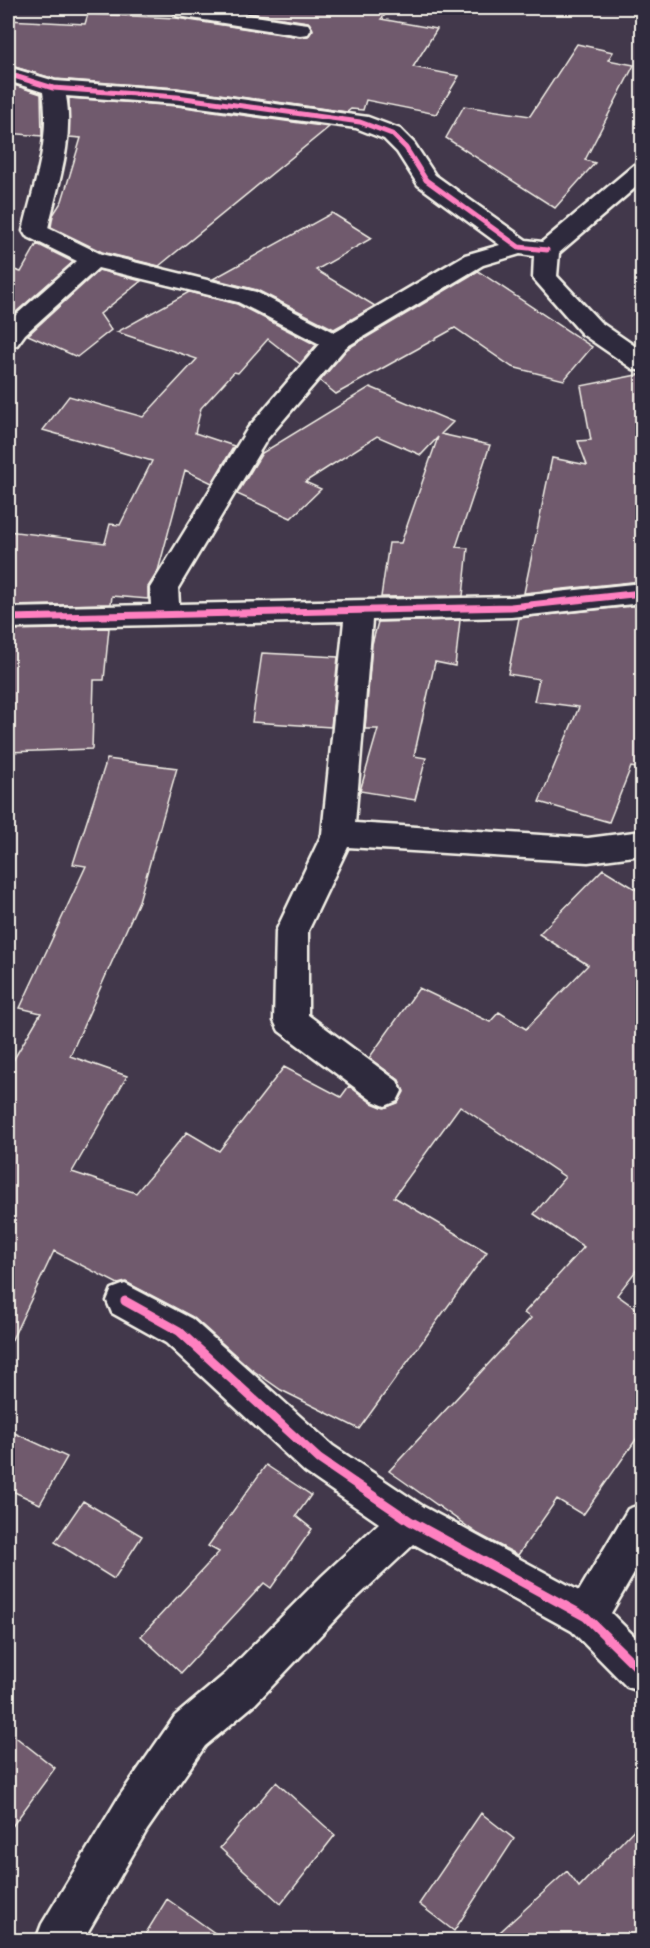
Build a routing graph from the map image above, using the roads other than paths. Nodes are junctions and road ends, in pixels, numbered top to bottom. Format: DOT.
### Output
graph roads {
  1 [pos="182,8"];
  2 [pos="300,29"];
  3 [pos="8,74"];
  4 [pos="53,88"];
  5 [pos="642,170"];
  6 [pos="519,247"];
  7 [pos="547,250"];
  8 [pos="93,259"];
  9 [pos="8,339"];
  10 [pos="337,341"];
  11 [pos="642,363"];
  12 [pos="642,593"];
  13 [pos="359,609"];
  14 [pos="166,616"];
  15 [pos="8,618"];
  16 [pos="338,834"];
  17 [pos="642,843"];
  18 [pos="385,1091"];
  19 [pos="125,1300"];
  20 [pos="410,1521"];
  21 [pos="642,1523"];
  22 [pos="586,1617"];
  23 [pos="642,1672"];
  24 [pos="58,1941"];
  1 -- 2 [label="street"];
  3 -- 4 [label="street"];
  4 -- 6 [label="street"];
  4 -- 8 [label="street"];
  5 -- 7 [label="street"];
  6 -- 7 [label="street"];
  6 -- 10 [label="street"];
  7 -- 11 [label="street"];
  8 -- 9 [label="street"];
  8 -- 10 [label="street"];
  10 -- 14 [label="street"];
  12 -- 13 [label="street"];
  13 -- 14 [label="street"];
  13 -- 16 [label="street"];
  14 -- 15 [label="street"];
  16 -- 17 [label="street"];
  16 -- 18 [label="street"];
  19 -- 20 [label="street"];
  20 -- 22 [label="street"];
  20 -- 24 [label="street"];
  21 -- 22 [label="street"];
  22 -- 23 [label="street"];
}
